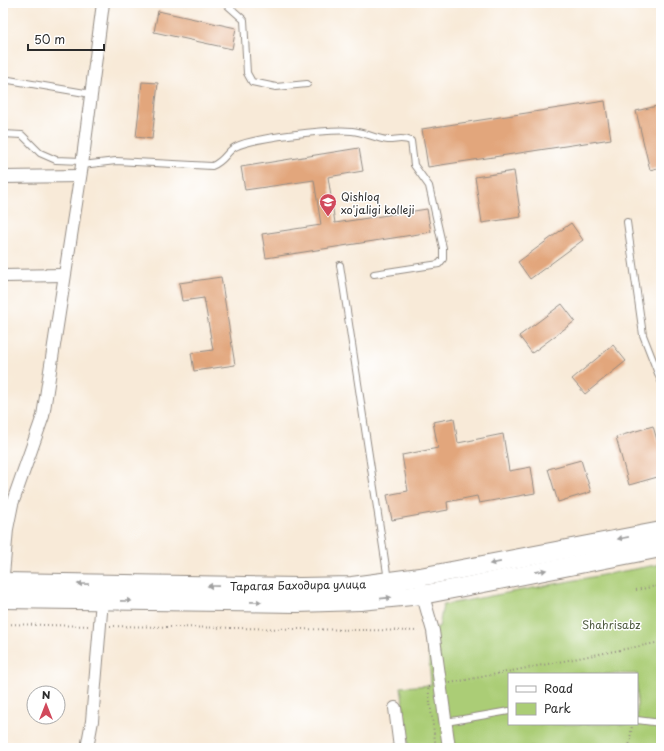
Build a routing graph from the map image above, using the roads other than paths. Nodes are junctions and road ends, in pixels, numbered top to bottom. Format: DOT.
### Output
graph roads {
  1 [pos="103,3"];
  2 [pos="225,3"];
  3 [pos="3,79"];
  4 [pos="307,84"];
  5 [pos="91,94"];
  6 [pos="3,134"];
  7 [pos="81,167"];
  8 [pos="3,177"];
  9 [pos="627,222"];
  10 [pos="340,265"];
  11 [pos="374,274"];
  12 [pos="64,275"];
  13 [pos="3,276"];
  14 [pos="661,381"];
  15 [pos="661,531"];
  16 [pos="661,548"];
  17 [pos="3,575"];
  18 [pos="3,582"];
  19 [pos="388,582"];
  20 [pos="421,586"];
  21 [pos="3,599"];
  22 [pos="102,600"];
  23 [pos="395,708"];
  24 [pos="508,711"];
  25 [pos="638,720"];
  26 [pos="446,722"];
  27 [pos="661,723"];
  28 [pos="87,748"];
  29 [pos="400,748"];
  30 [pos="449,748"];
  1 -- 5 [label="street"];
  2 -- 4 [label="lane"];
  3 -- 5 [label="lane"];
  5 -- 7 [label="street"];
  6 -- 7 [label="lane"];
  7 -- 8 [label="street"];
  7 -- 11 [label="lane"];
  7 -- 12 [label="street"];
  9 -- 14 [label="lane"];
  10 -- 19 [label="lane"];
  12 -- 13 [label="street"];
  12 -- 17 [label="street"];
  15 -- 20 [label="main road, Тарагая Баходира улица, one-way"];
  20 -- 16 [label="main road, Тарагая Баходира улица, one-way"];
  19 -- 18 [label="main road, Тарагая Баходира улица, one-way"];
  19 -- 20 [label="main road, Тарагая Баходира улица"];
  22 -- 20 [label="main road, Тарагая Баходира улица, one-way"];
  20 -- 26 [label="street"];
  21 -- 22 [label="main road, Тарагая Баходира улица"];
  22 -- 28 [label="street"];
  23 -- 29 [label="street"];
  24 -- 26 [label="lane"];
  25 -- 27 [label="lane"];
  26 -- 30 [label="street"];
}
